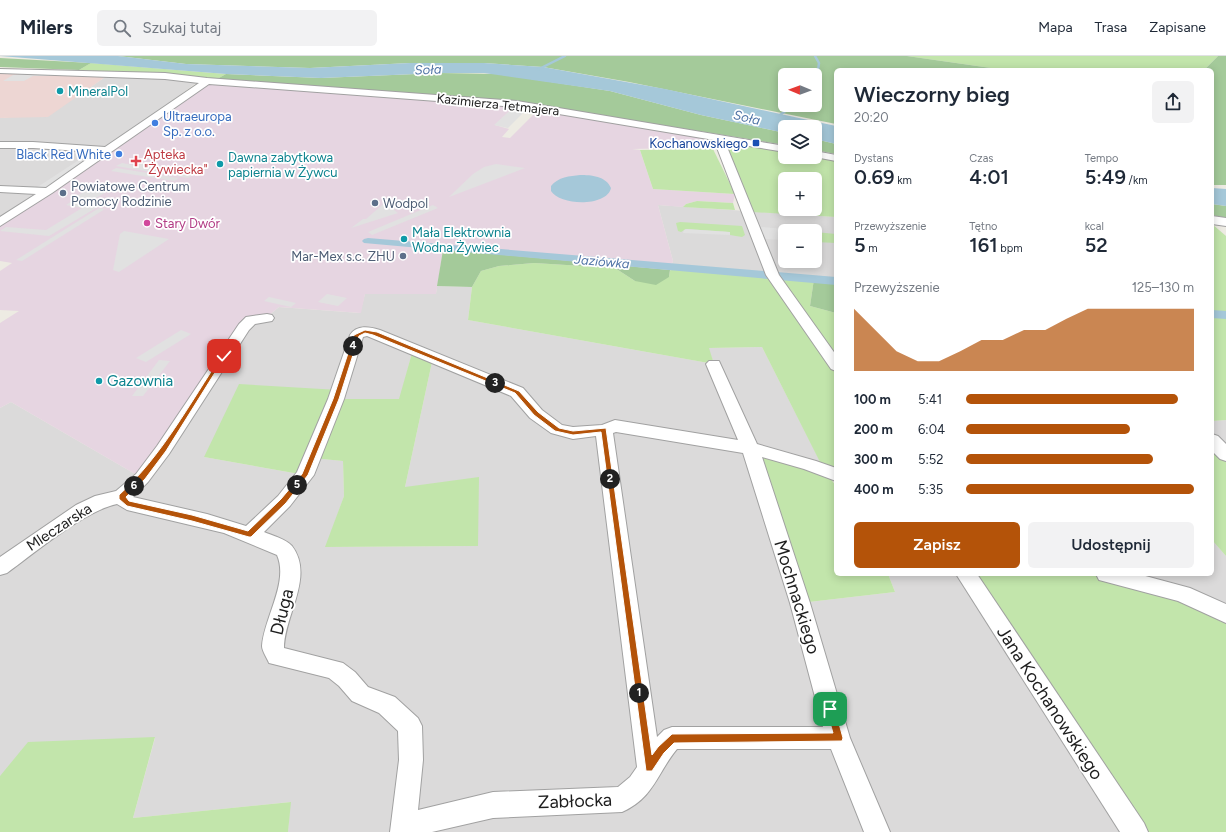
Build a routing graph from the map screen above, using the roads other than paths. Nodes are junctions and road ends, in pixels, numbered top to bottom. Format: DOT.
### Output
graph roads {
  1 [pos="0,71"];
  2 [pos="208,81"];
  3 [pos="720,138"];
  4 [pos="0,145"];
  5 [pos="778,148"];
  6 [pos="107,150"];
  7 [pos="822,155"];
  8 [pos="834,158"];
  9 [pos="0,189"];
  10 [pos="48,191"];
  11 [pos="1214,220"];
  12 [pos="0,222"];
  13 [pos="1226,222"];
  14 [pos="267,318"];
  15 [pos="834,363"];
  16 [pos="714,364"];
  17 [pos="604,430"];
  18 [pos="1214,442"];
  19 [pos="750,448"];
  20 [pos="1226,455"];
  21 [pos="834,474"];
  22 [pos="121,497"];
  23 [pos="249,535"];
  24 [pos="0,567"];
  25 [pos="967,576"];
  26 [pos="1114,576"];
  27 [pos="1226,614"];
  28 [pos="838,738"];
  29 [pos="649,768"];
  30 [pos="403,829"];
  31 [pos="877,832"];
  32 [pos="1135,832"];
  1 -- 2 [label="street, Kazimierza Tetmajera"];
  2 -- 3 [label="street, Kazimierza Tetmajera"];
  2 -- 6 [label="street"];
  3 -- 5 [label="street, Kazimierza Tetmajera"];
  3 -- 15 [label="street"];
  4 -- 6 [label="street"];
  6 -- 10 [label="street"];
  7 -- 8 [label="street"];
  9 -- 10 [label="street"];
  10 -- 12 [label="street"];
  11 -- 13 [label="street"];
  14 -- 22 [label="street"];
  16 -- 19 [label="street, Mochnackiego"];
  17 -- 19 [label="street"];
  17 -- 23 [label="street"];
  17 -- 29 [label="street"];
  18 -- 20 [label="street"];
  19 -- 21 [label="street"];
  19 -- 28 [label="street, Mochnackiego"];
  22 -- 23 [label="street, Długa"];
  22 -- 24 [label="street, Mleczarska"];
  23 -- 30 [label="street, Długa"];
  25 -- 32 [label="street, Jana Kochanowskiego"];
  26 -- 27 [label="street"];
  28 -- 29 [label="street, Zabłocka"];
  28 -- 31 [label="street, Mochnackiego"];
  29 -- 30 [label="street, Zabłocka"];
}
